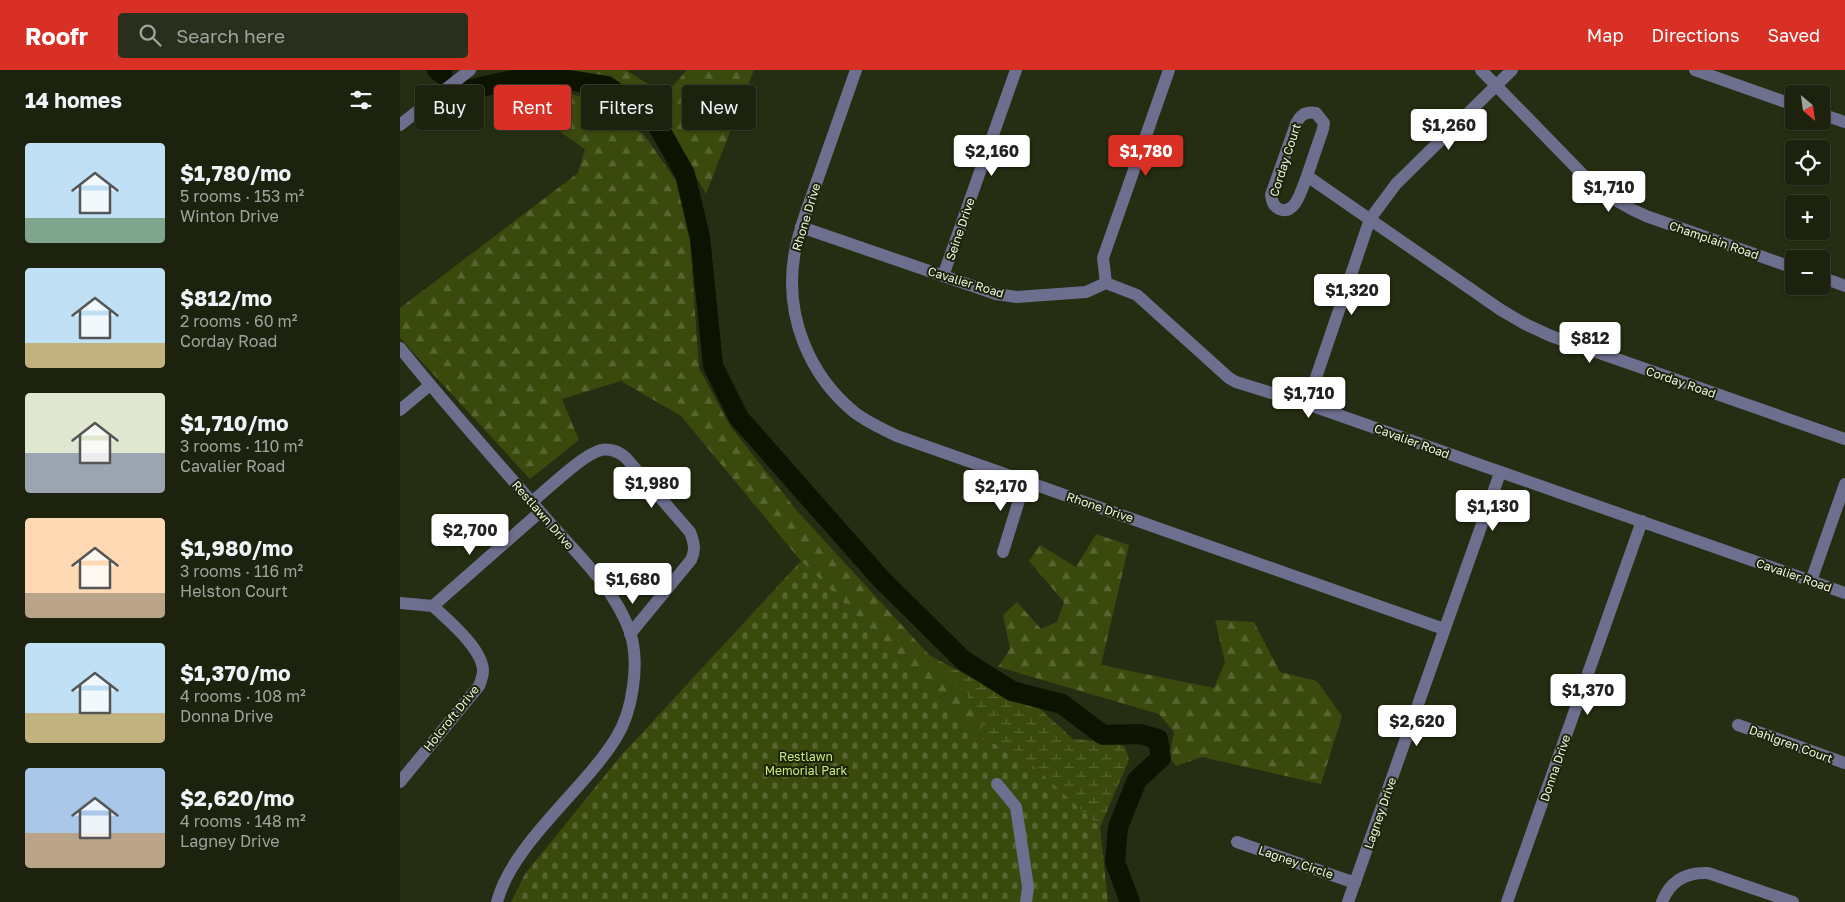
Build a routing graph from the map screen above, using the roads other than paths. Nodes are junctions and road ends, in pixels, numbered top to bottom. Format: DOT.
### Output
graph roads {
  1 [pos="470,70"];
  2 [pos="856,70"];
  3 [pos="1016,70"];
  4 [pos="1169,70"];
  5 [pos="1481,70"];
  6 [pos="1512,70"];
  7 [pos="1695,70"];
  8 [pos="1496,85"];
  9 [pos="1785,101"];
  10 [pos="1830,117"];
  11 [pos="1845,122"];
  12 [pos="400,125"];
  13 [pos="1307,176"];
  14 [pos="1370,219"];
  15 [pos="801,227"];
  16 [pos="1785,265"];
  17 [pos="943,276"];
  18 [pos="1830,280"];
  19 [pos="1106,283"];
  20 [pos="1845,286"];
  21 [pos="400,348"];
  22 [pos="430,385"];
  23 [pos="1307,404"];
  24 [pos="400,410"];
  25 [pos="1845,439"];
  26 [pos="1500,473"];
  27 [pos="1025,481"];
  28 [pos="1845,484"];
  29 [pos="536,507"];
  30 [pos="1642,521"];
  31 [pos="1003,552"];
  32 [pos="1811,582"];
  33 [pos="1845,593"];
  34 [pos="400,603"];
  35 [pos="433,606"];
  36 [pos="1444,629"];
  37 [pos="630,634"];
  38 [pos="1738,724"];
  39 [pos="1845,763"];
  40 [pos="400,782"];
  41 [pos="997,784"];
  42 [pos="1237,842"];
  43 [pos="1355,883"];
  44 [pos="497,902"];
  45 [pos="1027,902"];
  46 [pos="1348,902"];
  47 [pos="1507,902"];
  48 [pos="1662,902"];
  49 [pos="1793,902"];
  1 -- 12 [label="street"];
  2 -- 15 [label="street, Rhone Drive"];
  3 -- 17 [label="street, Seine Drive"];
  4 -- 19 [label="street"];
  5 -- 8 [label="street, Champlain Road"];
  6 -- 8 [label="street"];
  7 -- 9 [label="street"];
  8 -- 14 [label="street"];
  8 -- 16 [label="street, Champlain Road"];
  10 -- 11 [label="street"];
  13 -- 13 [label="street, Corday Court"];
  13 -- 14 [label="street, Corday Court"];
  14 -- 23 [label="street"];
  14 -- 25 [label="street, Corday Road"];
  15 -- 17 [label="street, Cavalier Road"];
  15 -- 27 [label="street, Rhone Drive"];
  17 -- 19 [label="street, Cavalier Road"];
  18 -- 20 [label="street"];
  19 -- 23 [label="street, Cavalier Road"];
  21 -- 22 [label="street, Restlawn Drive"];
  22 -- 24 [label="street"];
  22 -- 29 [label="street, Restlawn Drive"];
  23 -- 26 [label="street, Cavalier Road"];
  26 -- 30 [label="street, Cavalier Road"];
  26 -- 36 [label="street, Lagney Drive"];
  27 -- 31 [label="street"];
  27 -- 36 [label="street, Rhone Drive"];
  28 -- 32 [label="street"];
  29 -- 35 [label="street"];
  29 -- 37 [label="street, Restlawn Drive"];
  29 -- 37 [label="street"];
  30 -- 32 [label="street, Cavalier Road"];
  30 -- 47 [label="street, Donna Drive"];
  32 -- 33 [label="street, Cavalier Road"];
  34 -- 35 [label="street"];
  35 -- 40 [label="street, Holcroft Drive"];
  36 -- 43 [label="street, Lagney Drive"];
  37 -- 44 [label="street, Restlawn Drive"];
  38 -- 39 [label="street, Dahlgren Court"];
  41 -- 45 [label="street"];
  42 -- 43 [label="street, Lagney Circle"];
  43 -- 46 [label="street, Lagney Drive"];
  48 -- 49 [label="street"];
}
